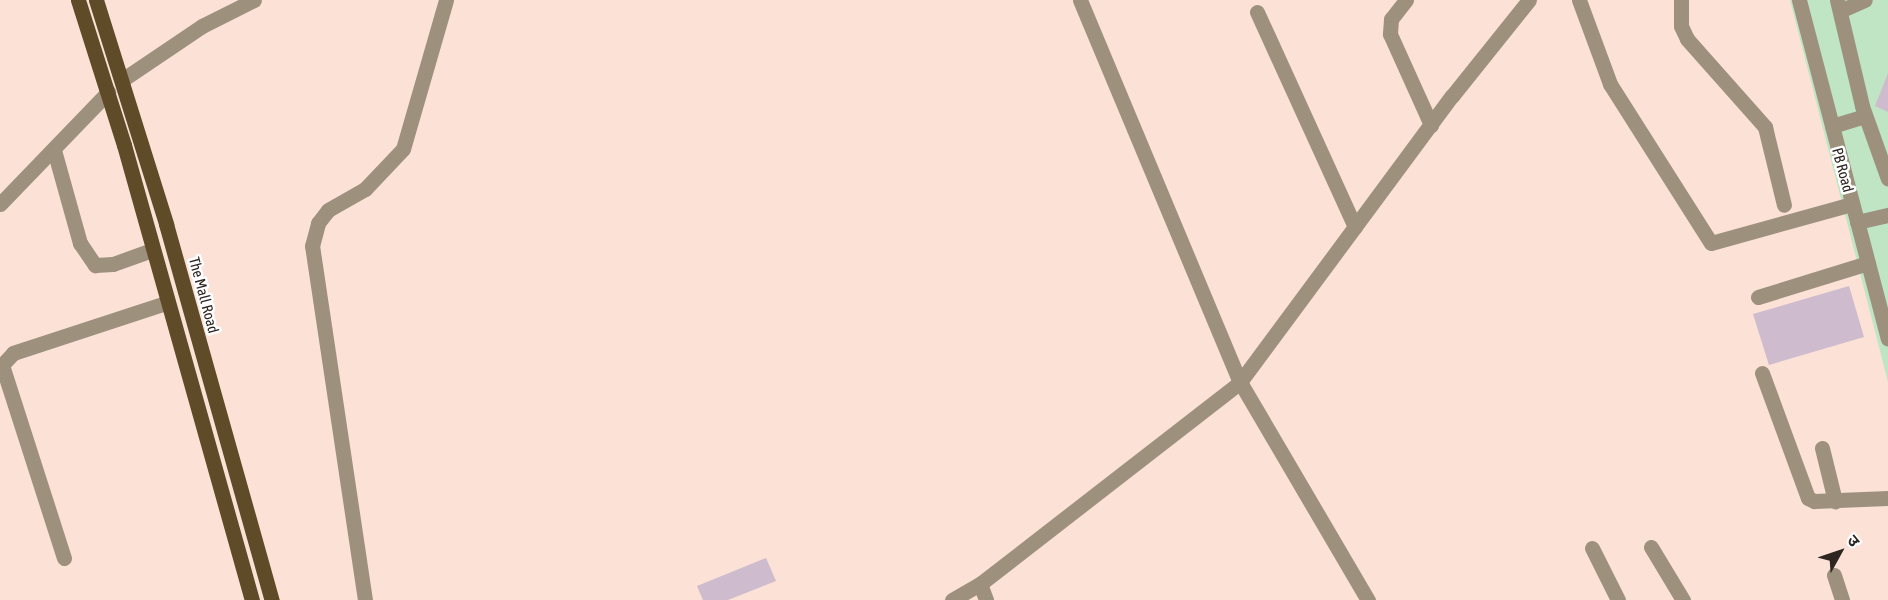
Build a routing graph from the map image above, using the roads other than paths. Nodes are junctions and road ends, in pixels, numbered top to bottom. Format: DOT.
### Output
graph roads {
  1 [pos="78,0"];
  2 [pos="96,0"];
  3 [pos="254,0"];
  4 [pos="446,0"];
  5 [pos="1080,0"];
  6 [pos="1406,0"];
  7 [pos="1529,0"];
  8 [pos="1579,0"];
  9 [pos="1681,0"];
  10 [pos="1799,0"];
  11 [pos="1865,0"];
  12 [pos="1838,6"];
  13 [pos="1257,12"];
  14 [pos="102,74"];
  15 [pos="120,74"];
  16 [pos="108,92"];
  17 [pos="1865,116"];
  18 [pos="1431,125"];
  19 [pos="1832,126"];
  20 [pos="54,150"];
  21 [pos="1888,179"];
  22 [pos="0,204"];
  23 [pos="1852,204"];
  24 [pos="1784,205"];
  25 [pos="1888,215"];
  26 [pos="1857,222"];
  27 [pos="1355,227"];
  28 [pos="174,254"];
  29 [pos="153,255"];
  30 [pos="1868,264"];
  31 [pos="1758,297"];
  32 [pos="166,303"];
  33 [pos="1888,339"];
  34 [pos="1762,374"];
  35 [pos="1240,382"];
  36 [pos="1822,448"];
  37 [pos="1888,498"];
  38 [pos="1835,501"];
  39 [pos="1652,547"];
  40 [pos="1592,548"];
  41 [pos="64,558"];
  42 [pos="1834,574"];
  43 [pos="980,584"];
  44 [pos="271,597"];
  45 [pos="252,600"];
  46 [pos="365,600"];
  47 [pos="952,600"];
  48 [pos="986,600"];
  49 [pos="1368,600"];
  50 [pos="1618,600"];
  51 [pos="1683,600"];
  52 [pos="1842,600"];
  1 -- 14 [label="main road"];
  2 -- 15 [label="main road, The Mall Road"];
  3 -- 15 [label="street"];
  4 -- 46 [label="street"];
  5 -- 35 [label="street"];
  6 -- 18 [label="street"];
  7 -- 18 [label="street"];
  8 -- 23 [label="street"];
  9 -- 24 [label="street"];
  10 -- 19 [label="street, PB Road"];
  11 -- 12 [label="street"];
  12 -- 17 [label="street"];
  13 -- 27 [label="street"];
  14 -- 15 [label="main road"];
  14 -- 16 [label="main road"];
  15 -- 28 [label="main road, The Mall Road"];
  16 -- 20 [label="street"];
  16 -- 29 [label="main road"];
  17 -- 19 [label="street"];
  17 -- 21 [label="street"];
  18 -- 27 [label="street"];
  19 -- 23 [label="street, PB Road"];
  20 -- 22 [label="street"];
  20 -- 29 [label="street"];
  23 -- 26 [label="street, PB Road"];
  25 -- 26 [label="street"];
  26 -- 30 [label="street, PB Road"];
  27 -- 35 [label="street"];
  28 -- 29 [label="main road"];
  28 -- 44 [label="main road, The Mall Road"];
  29 -- 32 [label="main road"];
  30 -- 31 [label="street"];
  30 -- 33 [label="street, PB Road"];
  32 -- 41 [label="street"];
  32 -- 45 [label="main road"];
  34 -- 38 [label="street"];
  35 -- 43 [label="street"];
  35 -- 49 [label="street"];
  36 -- 38 [label="street"];
  37 -- 38 [label="street"];
  39 -- 51 [label="street"];
  40 -- 50 [label="street"];
  42 -- 52 [label="street"];
  43 -- 47 [label="street"];
  43 -- 48 [label="street"];
  44 -- 45 [label="main road"];
}
